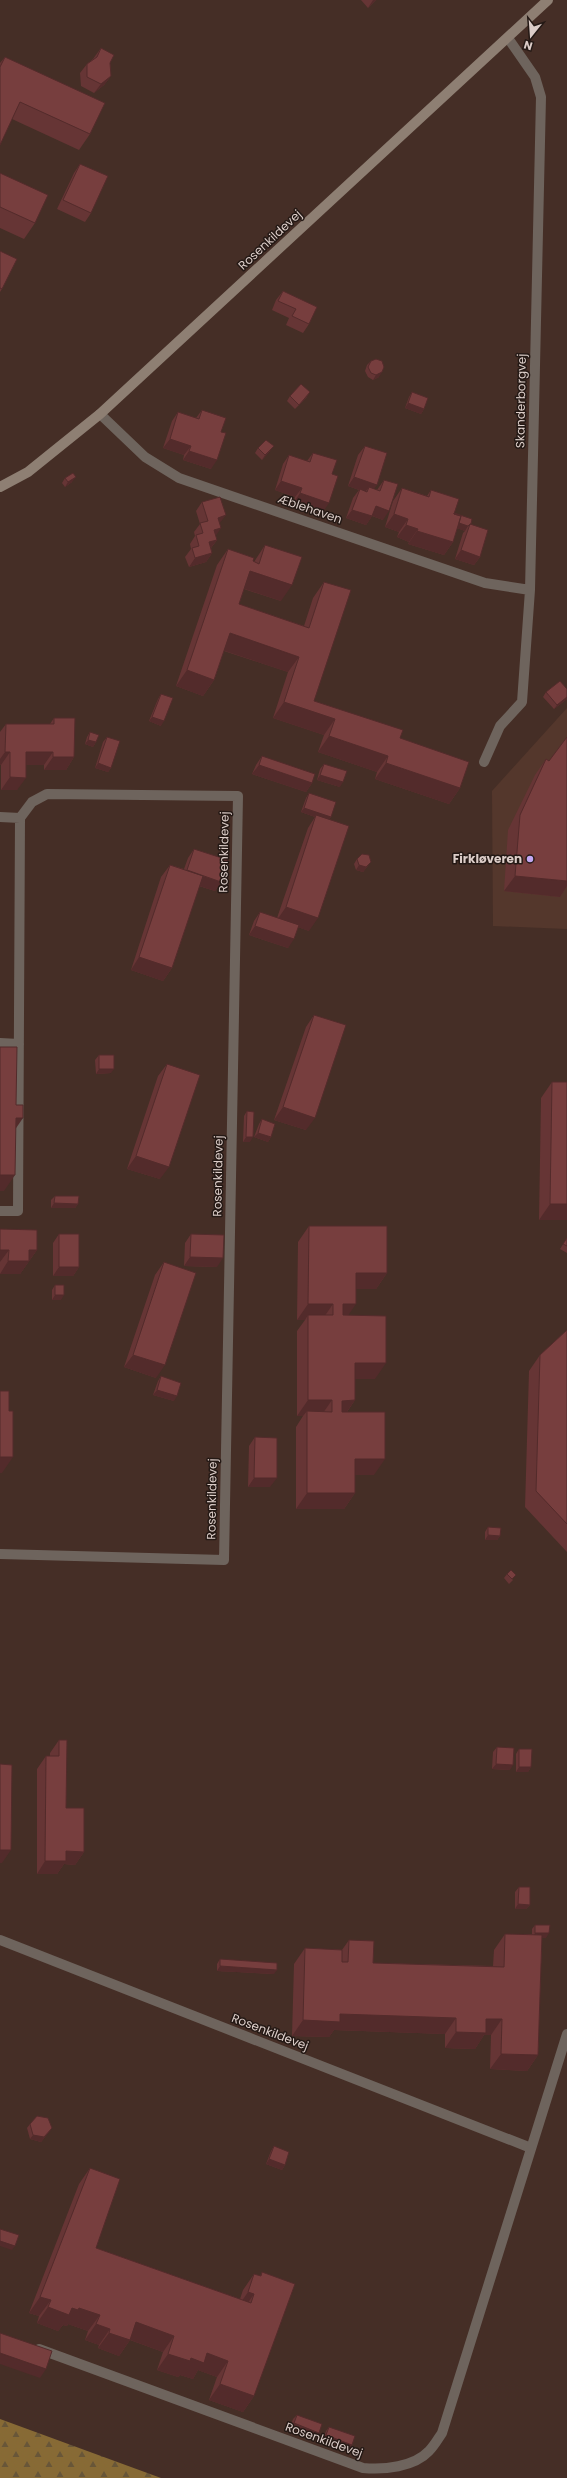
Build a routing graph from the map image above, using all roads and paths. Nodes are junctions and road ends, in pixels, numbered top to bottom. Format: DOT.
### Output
graph roads {
  1 [pos="548,0"];
  2 [pos="508,38"];
  3 [pos="100,414"];
  4 [pos="0,487"];
  5 [pos="530,590"];
  6 [pos="484,762"];
  7 [pos="0,817"];
  8 [pos="20,818"];
  9 [pos="0,1044"];
  10 [pos="19,1044"];
  11 [pos="0,1211"];
  12 [pos="0,1554"];
  13 [pos="0,1940"];
  14 [pos="567,2034"];
  15 [pos="530,2148"];
  16 [pos="29,2345"];
  1 -- 2 [label="street, Rosenkildevej"];
  2 -- 3 [label="street, Rosenkildevej"];
  2 -- 5 [label="street, Skanderborgvej"];
  3 -- 4 [label="street, Rosenkildevej"];
  3 -- 5 [label="street, Æblehaven"];
  5 -- 6 [label="street, Skanderborgvej"];
  7 -- 8 [label="street"];
  8 -- 10 [label="street"];
  8 -- 12 [label="street, Rosenkildevej"];
  9 -- 10 [label="street"];
  10 -- 11 [label="street"];
  13 -- 15 [label="street, Rosenkildevej"];
  14 -- 15 [label="street, Rosenkildevej"];
  15 -- 16 [label="street, Rosenkildevej"];
}
